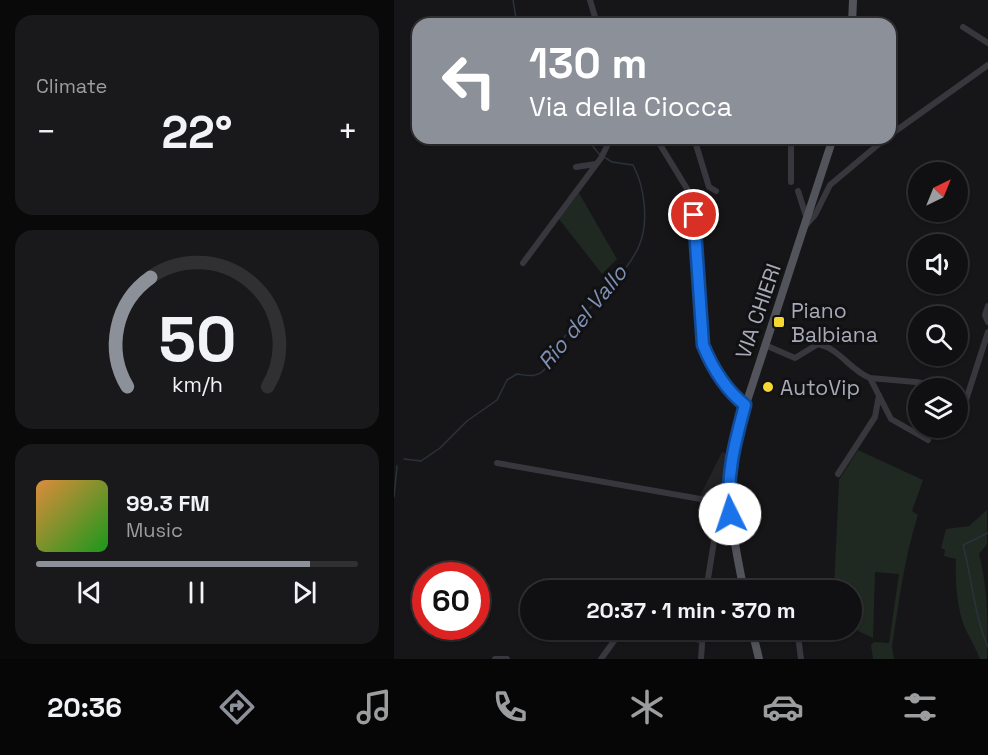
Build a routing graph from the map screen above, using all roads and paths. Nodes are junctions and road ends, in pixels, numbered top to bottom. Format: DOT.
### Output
graph roads {
  1 [pos="590,0"];
  2 [pos="851,0"];
  3 [pos="595,18"];
  4 [pos="852,18"];
  5 [pos="963,27"];
  6 [pos="988,43"];
  7 [pos="988,65"];
  8 [pos="896,131"];
  9 [pos="608,144"];
  10 [pos="660,144"];
  11 [pos="696,144"];
  12 [pos="791,144"];
  13 [pos="831,144"];
  14 [pos="879,144"];
  15 [pos="597,164"];
  16 [pos="576,167"];
  17 [pos="791,182"];
  18 [pos="716,191"];
  19 [pos="798,191"];
  20 [pos="807,222"];
  21 [pos="523,263"];
  22 [pos="988,306"];
  23 [pos="987,321"];
  24 [pos="988,332"];
  25 [pos="765,345"];
  26 [pos="870,378"];
  27 [pos="908,383"];
  28 [pos="968,390"];
  29 [pos="879,395"];
  30 [pos="745,405"];
  31 [pos="928,440"];
  32 [pos="497,463"];
  33 [pos="838,474"];
  34 [pos="725,503"];
  35 [pos="708,580"];
  36 [pos="742,580"];
  37 [pos="615,640"];
  38 [pos="699,640"];
  39 [pos="754,640"];
  40 [pos="799,640"];
  41 [pos="702,641"];
  42 [pos="496,659"];
  43 [pos="507,659"];
  44 [pos="601,659"];
  45 [pos="702,659"];
  46 [pos="759,659"];
  47 [pos="801,659"];
  1 -- 3 [label="street"];
  2 -- 4 [label="main road"];
  5 -- 6 [label="street"];
  7 -- 8 [label="street"];
  9 -- 15 [label="street"];
  10 -- 30 [label="street"];
  11 -- 18 [label="street"];
  12 -- 17 [label="street"];
  13 -- 20 [label="main road, VIA CHIERI"];
  14 -- 20 [label="street"];
  15 -- 16 [label="street"];
  15 -- 21 [label="street"];
  19 -- 20 [label="street"];
  20 -- 25 [label="main road, VIA CHIERI"];
  22 -- 23 [label="street"];
  24 -- 28 [label="street"];
  25 -- 26 [label="street"];
  25 -- 30 [label="main road, VIA CHIERI"];
  26 -- 27 [label="street"];
  26 -- 29 [label="street"];
  29 -- 31 [label="street"];
  29 -- 33 [label="street"];
  30 -- 34 [label="main road, VIA CHIERI"];
  32 -- 34 [label="street"];
  34 -- 35 [label="street"];
  34 -- 36 [label="main road, VIA CHIERI"];
  37 -- 44 [label="street"];
  38 -- 41 [label="street"];
  39 -- 46 [label="main road"];
  40 -- 47 [label="street"];
  41 -- 45 [label="street"];
  42 -- 43 [label="street"];
}
